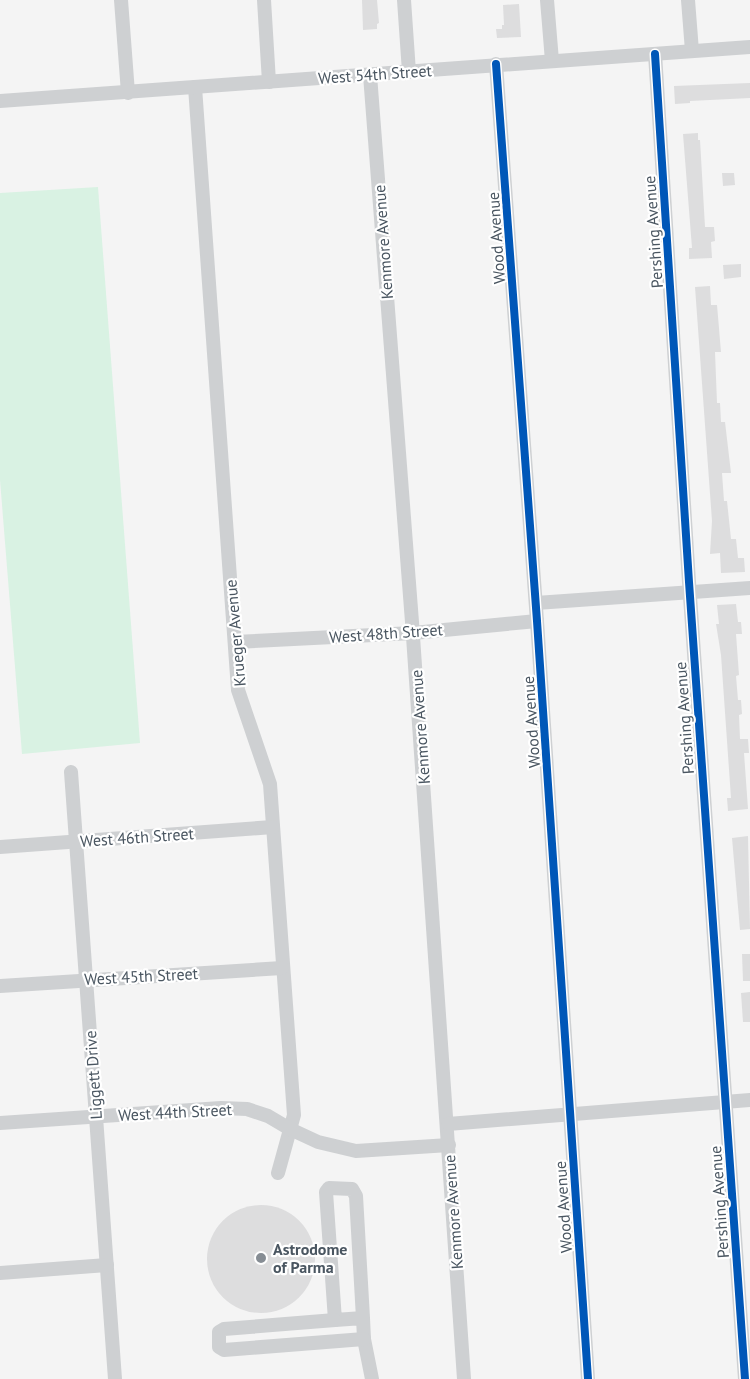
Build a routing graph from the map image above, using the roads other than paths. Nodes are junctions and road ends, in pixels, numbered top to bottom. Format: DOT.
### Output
graph roads {
  1 [pos="121,0"];
  2 [pos="264,0"];
  3 [pos="404,0"];
  4 [pos="548,0"];
  5 [pos="688,0"];
  6 [pos="750,47"];
  7 [pos="692,51"];
  8 [pos="655,54"];
  9 [pos="552,61"];
  10 [pos="496,64"];
  11 [pos="409,72"];
  12 [pos="370,75"];
  13 [pos="269,82"];
  14 [pos="195,87"];
  15 [pos="128,93"];
  16 [pos="0,101"];
  17 [pos="750,588"];
  18 [pos="689,592"];
  19 [pos="536,603"];
  20 [pos="537,621"];
  21 [pos="413,633"];
  22 [pos="235,642"];
  23 [pos="71,772"];
  24 [pos="273,827"];
  25 [pos="76,842"];
  26 [pos="0,847"];
  27 [pos="282,968"];
  28 [pos="86,979"];
  29 [pos="0,986"];
  30 [pos="750,1100"];
  31 [pos="725,1101"];
  32 [pos="97,1116"];
  33 [pos="571,1116"];
  34 [pos="0,1123"];
  35 [pos="448,1124"];
  36 [pos="290,1129"];
  37 [pos="449,1144"];
  38 [pos="278,1173"];
  39 [pos="107,1265"];
  40 [pos="0,1273"];
  41 [pos="363,1318"];
  42 [pos="335,1320"];
  43 [pos="364,1339"];
  44 [pos="116,1379"];
  45 [pos="372,1379"];
  46 [pos="464,1379"];
  47 [pos="588,1379"];
  48 [pos="745,1379"];
  1 -- 15 [label="street"];
  2 -- 13 [label="street"];
  3 -- 11 [label="street"];
  4 -- 9 [label="street"];
  5 -- 7 [label="street"];
  6 -- 7 [label="street, West 54th Street"];
  7 -- 8 [label="street, West 54th Street"];
  8 -- 9 [label="street, West 54th Street"];
  8 -- 18 [label="street, Pershing Avenue"];
  9 -- 10 [label="street, West 54th Street"];
  10 -- 11 [label="street, West 54th Street"];
  10 -- 19 [label="street, Wood Avenue"];
  11 -- 12 [label="street, West 54th Street"];
  12 -- 13 [label="street, West 54th Street"];
  12 -- 21 [label="street, Kenmore Avenue"];
  13 -- 14 [label="street, West 54th Street"];
  14 -- 15 [label="street, West 54th Street"];
  14 -- 22 [label="street, Krueger Avenue"];
  15 -- 16 [label="street, West 54th Street"];
  17 -- 18 [label="street"];
  18 -- 19 [label="street"];
  18 -- 31 [label="street, Pershing Avenue"];
  19 -- 20 [label="street, Wood Avenue"];
  20 -- 21 [label="street, West 48th Street"];
  20 -- 33 [label="street, Wood Avenue"];
  21 -- 22 [label="street, West 48th Street"];
  21 -- 35 [label="street, Kenmore Avenue"];
  22 -- 24 [label="street, Krueger Avenue"];
  23 -- 25 [label="street, Liggett Drive"];
  24 -- 25 [label="street, West 46th Street"];
  24 -- 27 [label="street, Krueger Avenue"];
  25 -- 26 [label="street, West 46th Street"];
  25 -- 28 [label="street, Liggett Drive"];
  27 -- 28 [label="street, West 45th Street"];
  27 -- 36 [label="street, Krueger Avenue"];
  28 -- 29 [label="street, West 45th Street"];
  28 -- 32 [label="street, Liggett Drive"];
  30 -- 31 [label="street"];
  31 -- 33 [label="street"];
  31 -- 48 [label="street, Pershing Avenue"];
  32 -- 34 [label="street, West 44th Street"];
  32 -- 36 [label="street, West 44th Street"];
  32 -- 39 [label="street, Liggett Drive"];
  33 -- 35 [label="street"];
  33 -- 47 [label="street, Wood Avenue"];
  35 -- 37 [label="street, Kenmore Avenue"];
  36 -- 37 [label="street, West 44th Street"];
  36 -- 38 [label="street, Krueger Avenue"];
  37 -- 46 [label="street, Kenmore Avenue"];
  39 -- 40 [label="street"];
  39 -- 44 [label="street, Liggett Drive"];
  41 -- 42 [label="street"];
  41 -- 42 [label="street"];
  41 -- 43 [label="street"];
  42 -- 43 [label="street"];
  43 -- 45 [label="street"];
}
